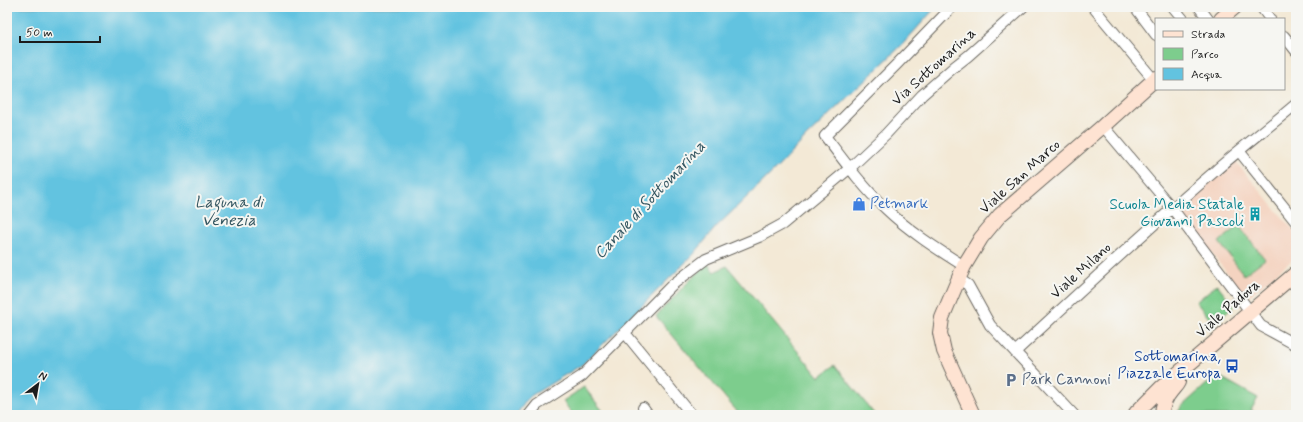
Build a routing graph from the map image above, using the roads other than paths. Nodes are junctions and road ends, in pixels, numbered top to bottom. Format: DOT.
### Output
graph roads {
  1 [pos="952,7"];
  2 [pos="1023,7"];
  3 [pos="1093,7"];
  4 [pos="1135,7"];
  5 [pos="1173,7"];
  6 [pos="1200,7"];
  7 [pos="1261,7"];
  8 [pos="1233,8"];
  9 [pos="1182,18"];
  10 [pos="1207,18"];
  11 [pos="1223,18"];
  12 [pos="1269,18"];
  13 [pos="1155,34"];
  14 [pos="1285,37"];
  15 [pos="1296,51"];
  16 [pos="1155,79"];
  17 [pos="1296,104"];
  18 [pos="1102,126"];
  19 [pos="1239,151"];
  20 [pos="850,168"];
  21 [pos="1172,208"];
  22 [pos="1296,222"];
  23 [pos="962,273"];
  24 [pos="1296,274"];
  25 [pos="1250,312"];
  26 [pos="625,333"];
  27 [pos="1296,345"];
  28 [pos="1015,352"];
  29 [pos="1182,371"];
  30 [pos="1135,414"];
  31 [pos="529,415"];
  32 [pos="692,415"];
  33 [pos="972,415"];
  34 [pos="1074,415"];
  35 [pos="1156,415"];
  36 [pos="1162,415"];
  1 -- 20 [label="street"];
  2 -- 20 [label="street, Via Sottomarina"];
  3 -- 16 [label="street"];
  4 -- 13 [label="street"];
  5 -- 9 [label="street"];
  6 -- 10 [label="street"];
  7 -- 12 [label="street"];
  8 -- 11 [label="street"];
  14 -- 15 [label="street"];
  16 -- 18 [label="street, Viale San Marco"];
  17 -- 19 [label="street, Viale Milano"];
  18 -- 21 [label="street"];
  18 -- 23 [label="street, Viale San Marco"];
  19 -- 21 [label="street, Viale Milano"];
  19 -- 22 [label="street"];
  20 -- 23 [label="street"];
  20 -- 26 [label="street, Via Sottomarina"];
  21 -- 25 [label="street"];
  21 -- 28 [label="street, Viale Milano"];
  23 -- 28 [label="street"];
  23 -- 33 [label="street, Viale San Marco"];
  24 -- 25 [label="street, Viale Padova"];
  25 -- 27 [label="street"];
  25 -- 29 [label="street, Viale Padova"];
  26 -- 31 [label="street, Via Sottomarina"];
  26 -- 32 [label="street"];
  28 -- 34 [label="street"];
  29 -- 30 [label="street, Viale Padova"];
  29 -- 36 [label="street, Viale Padova"];
  30 -- 35 [label="street"];
}
